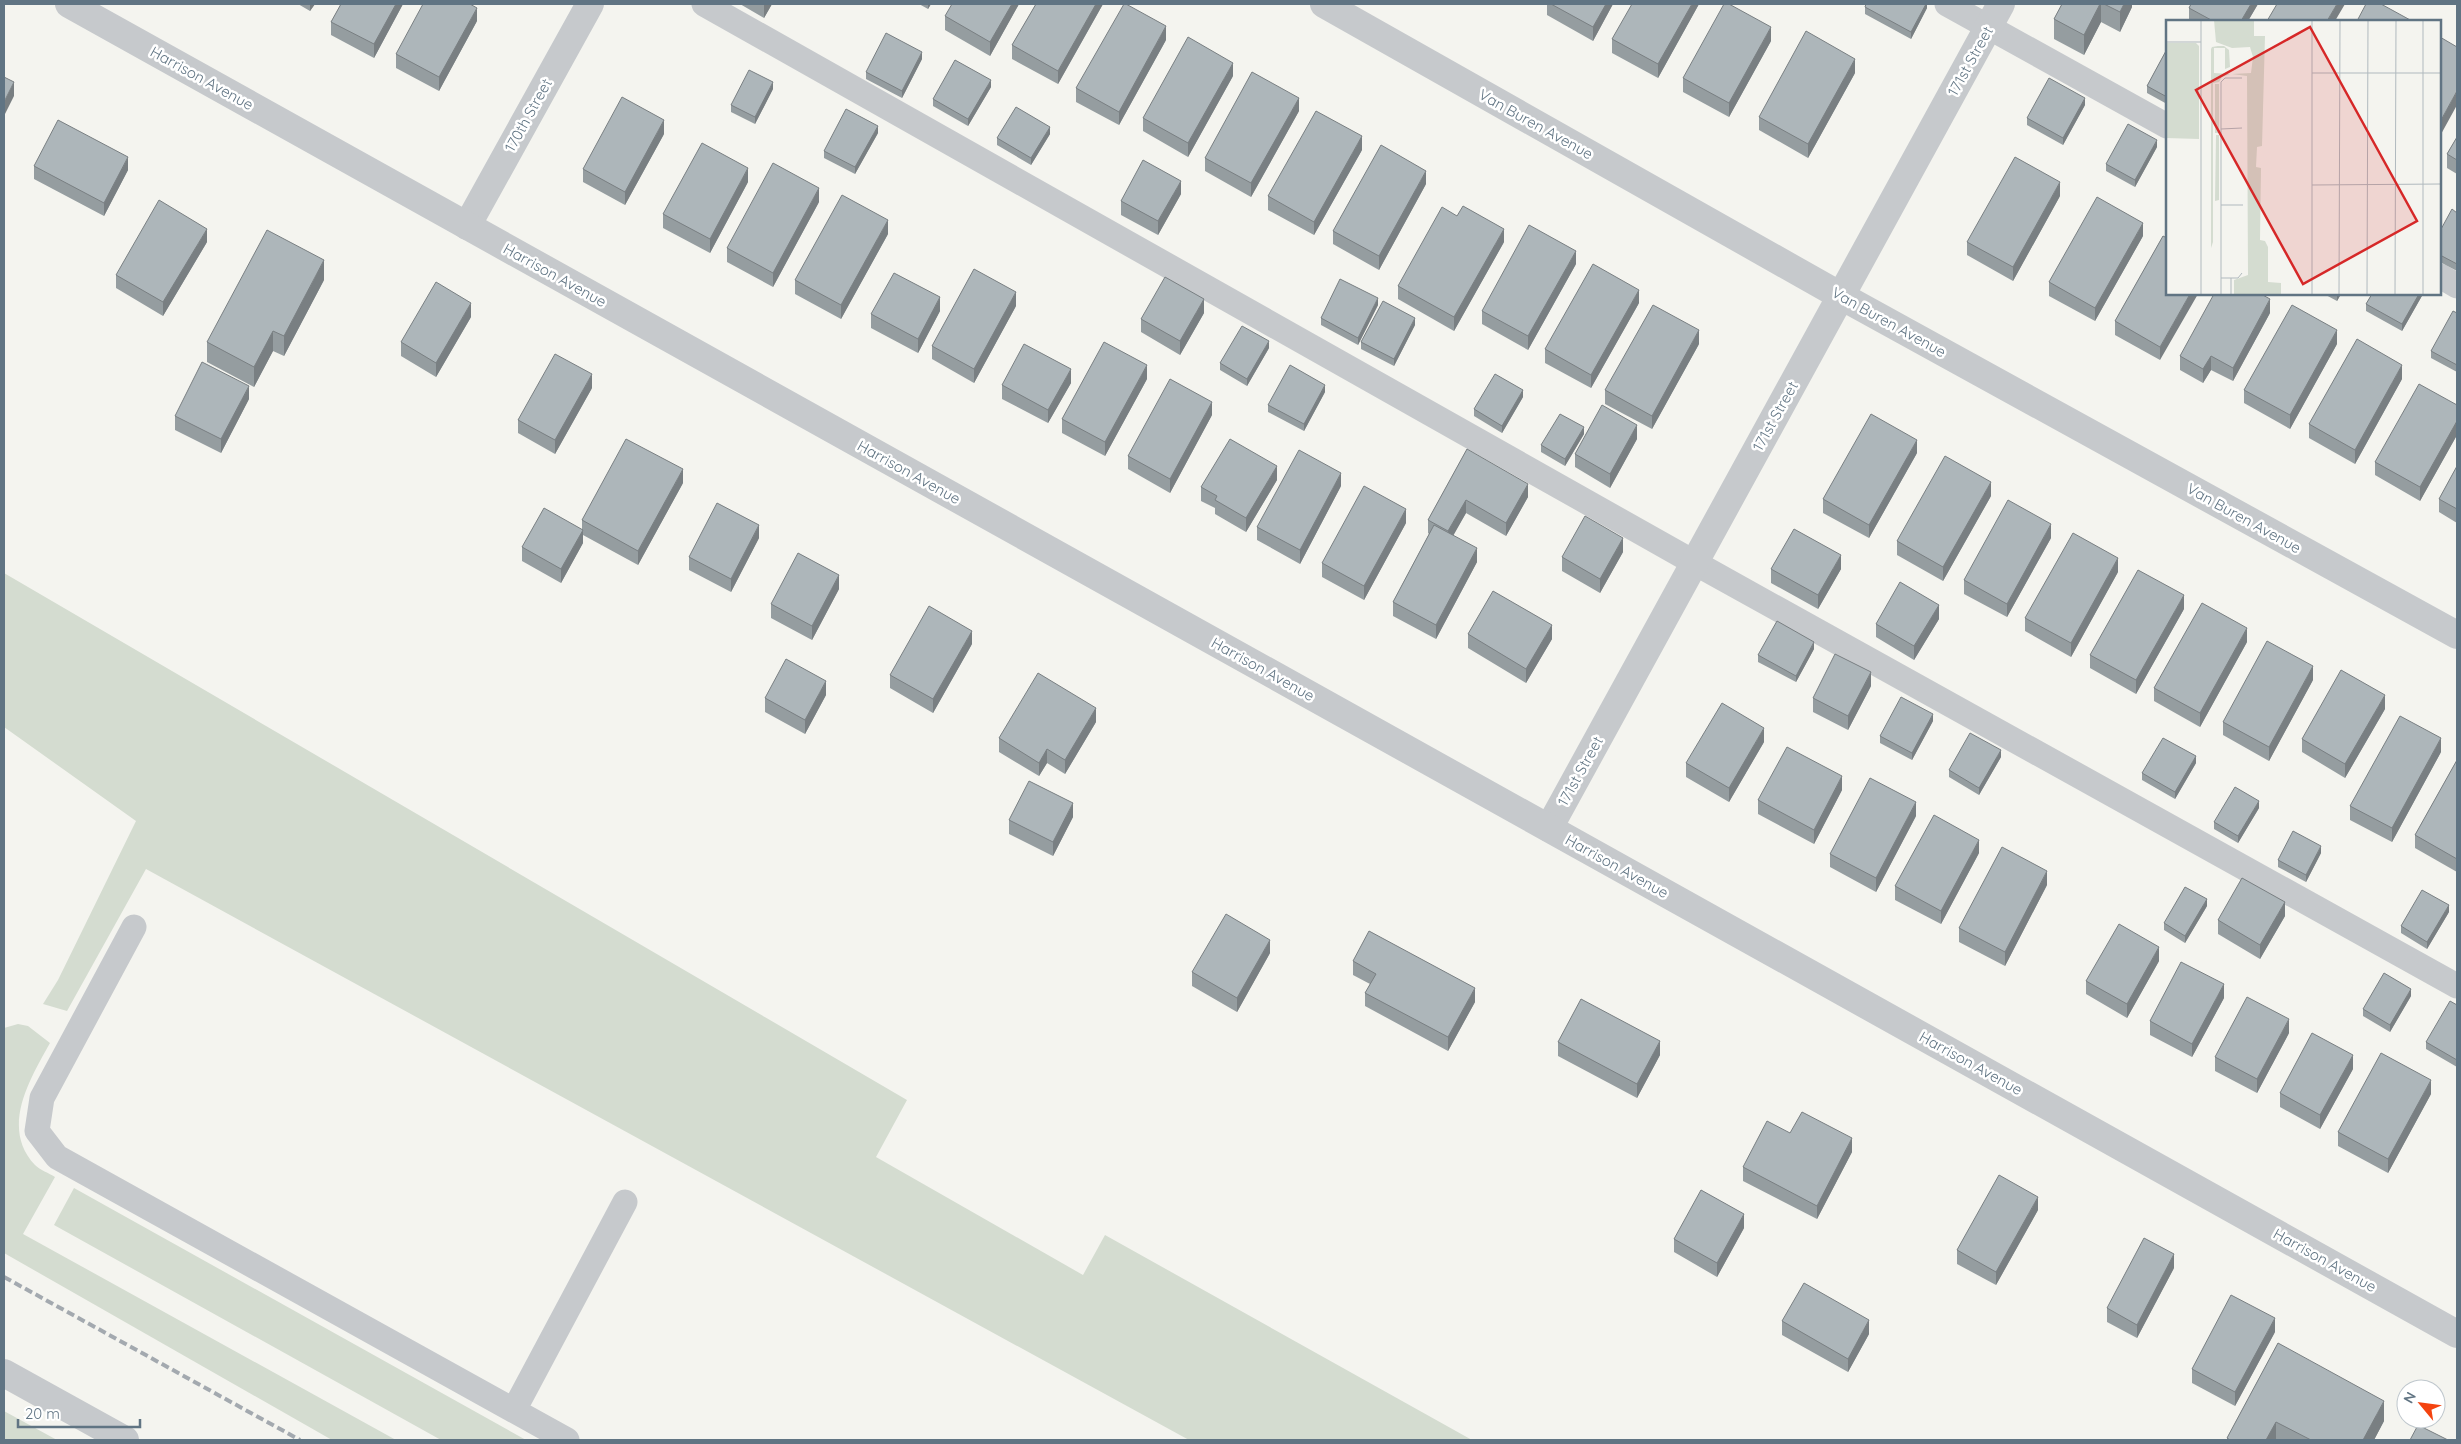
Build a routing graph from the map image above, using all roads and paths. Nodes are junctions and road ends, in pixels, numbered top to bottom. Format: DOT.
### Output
graph roads {
  1 [pos="69,4"];
  2 [pos="590,4"];
  3 [pos="704,4"];
  4 [pos="1324,4"];
  5 [pos="1947,4"];
  6 [pos="2001,4"];
  7 [pos="1988,27"];
  8 [pos="2166,125"];
  9 [pos="467,226"];
  10 [pos="2441,277"];
  11 [pos="2457,286"];
  12 [pos="1841,296"];
  13 [pos="1695,562"];
  14 [pos="2457,635"];
  15 [pos="1549,828"];
  16 [pos="134,927"];
  17 [pos="2457,986"];
  18 [pos="625,1202"];
  19 [pos="2457,1334"];
  20 [pos="4,1373"];
  21 [pos="514,1410"];
  22 [pos="125,1440"];
  23 [pos="567,1440"];
  1 -- 9 [label="street, Harrison Avenue"];
  2 -- 9 [label="street, 170th Street"];
  3 -- 13 [label="lane"];
  4 -- 12 [label="street, Van Buren Avenue"];
  5 -- 7 [label="lane"];
  6 -- 7 [label="street, 171st Street"];
  7 -- 8 [label="lane"];
  7 -- 12 [label="street, 171st Street"];
  9 -- 15 [label="street, Harrison Avenue"];
  10 -- 11 [label="lane"];
  12 -- 13 [label="street, 171st Street"];
  12 -- 14 [label="street, Van Buren Avenue"];
  13 -- 15 [label="street, 171st Street"];
  13 -- 17 [label="lane"];
  15 -- 19 [label="street, Harrison Avenue"];
  16 -- 21 [label="lane"];
  18 -- 21 [label="lane"];
  20 -- 22 [label="street"];
  21 -- 23 [label="lane"];
}
